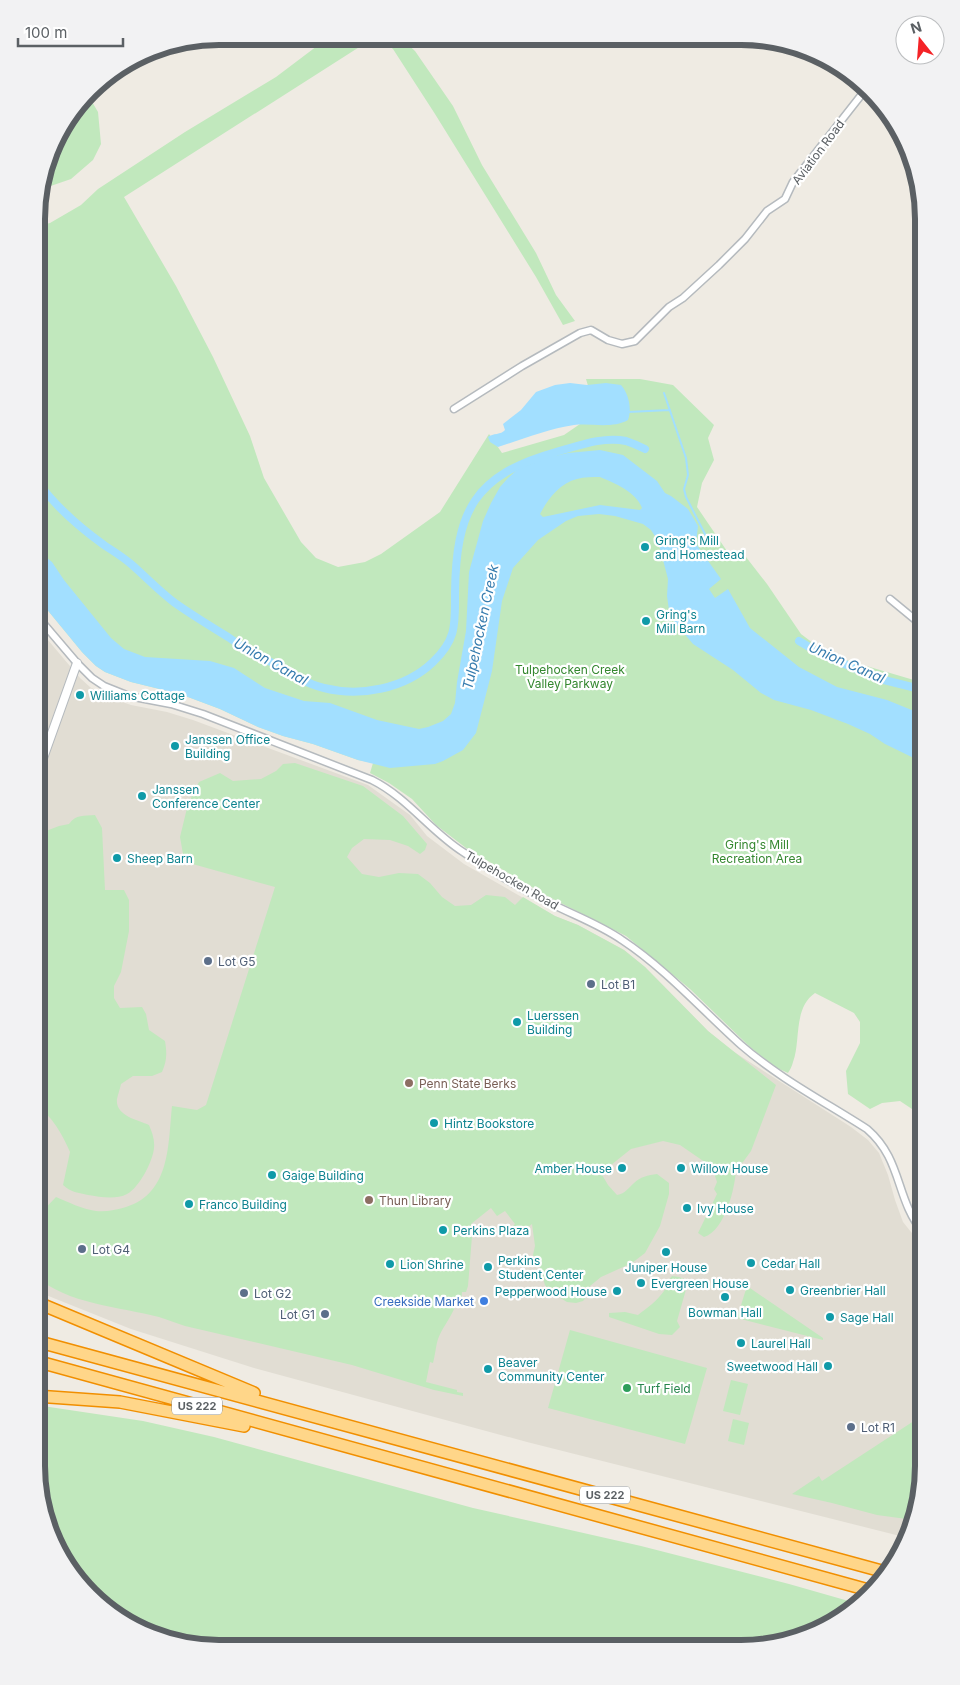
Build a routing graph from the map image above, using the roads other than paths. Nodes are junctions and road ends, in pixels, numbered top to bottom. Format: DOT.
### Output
graph roads {
  1 [pos="862,94"];
  2 [pos="454,409"];
  3 [pos="890,599"];
  4 [pos="915,620"];
  5 [pos="45,626"];
  6 [pos="77,664"];
  7 [pos="45,753"];
  8 [pos="915,1220"];
  9 [pos="45,1306"];
  10 [pos="45,1343"];
  11 [pos="45,1364"];
  12 [pos="45,1397"];
  13 [pos="321,1418"];
  14 [pos="358,1450"];
  15 [pos="880,1571"];
  16 [pos="864,1589"];
  1 -- 2 [label="street, Aviation Road"];
  3 -- 4 [label="street"];
  5 -- 6 [label="street, Tulpehocken Road"];
  6 -- 7 [label="street"];
  6 -- 8 [label="street, Tulpehocken Road"];
  9 -- 13 [label="highway"];
  10 -- 13 [label="highway, US 222"];
  11 -- 14 [label="highway, US 222"];
  12 -- 14 [label="highway"];
  13 -- 15 [label="highway, US 222"];
  14 -- 16 [label="highway, US 222"];
}
